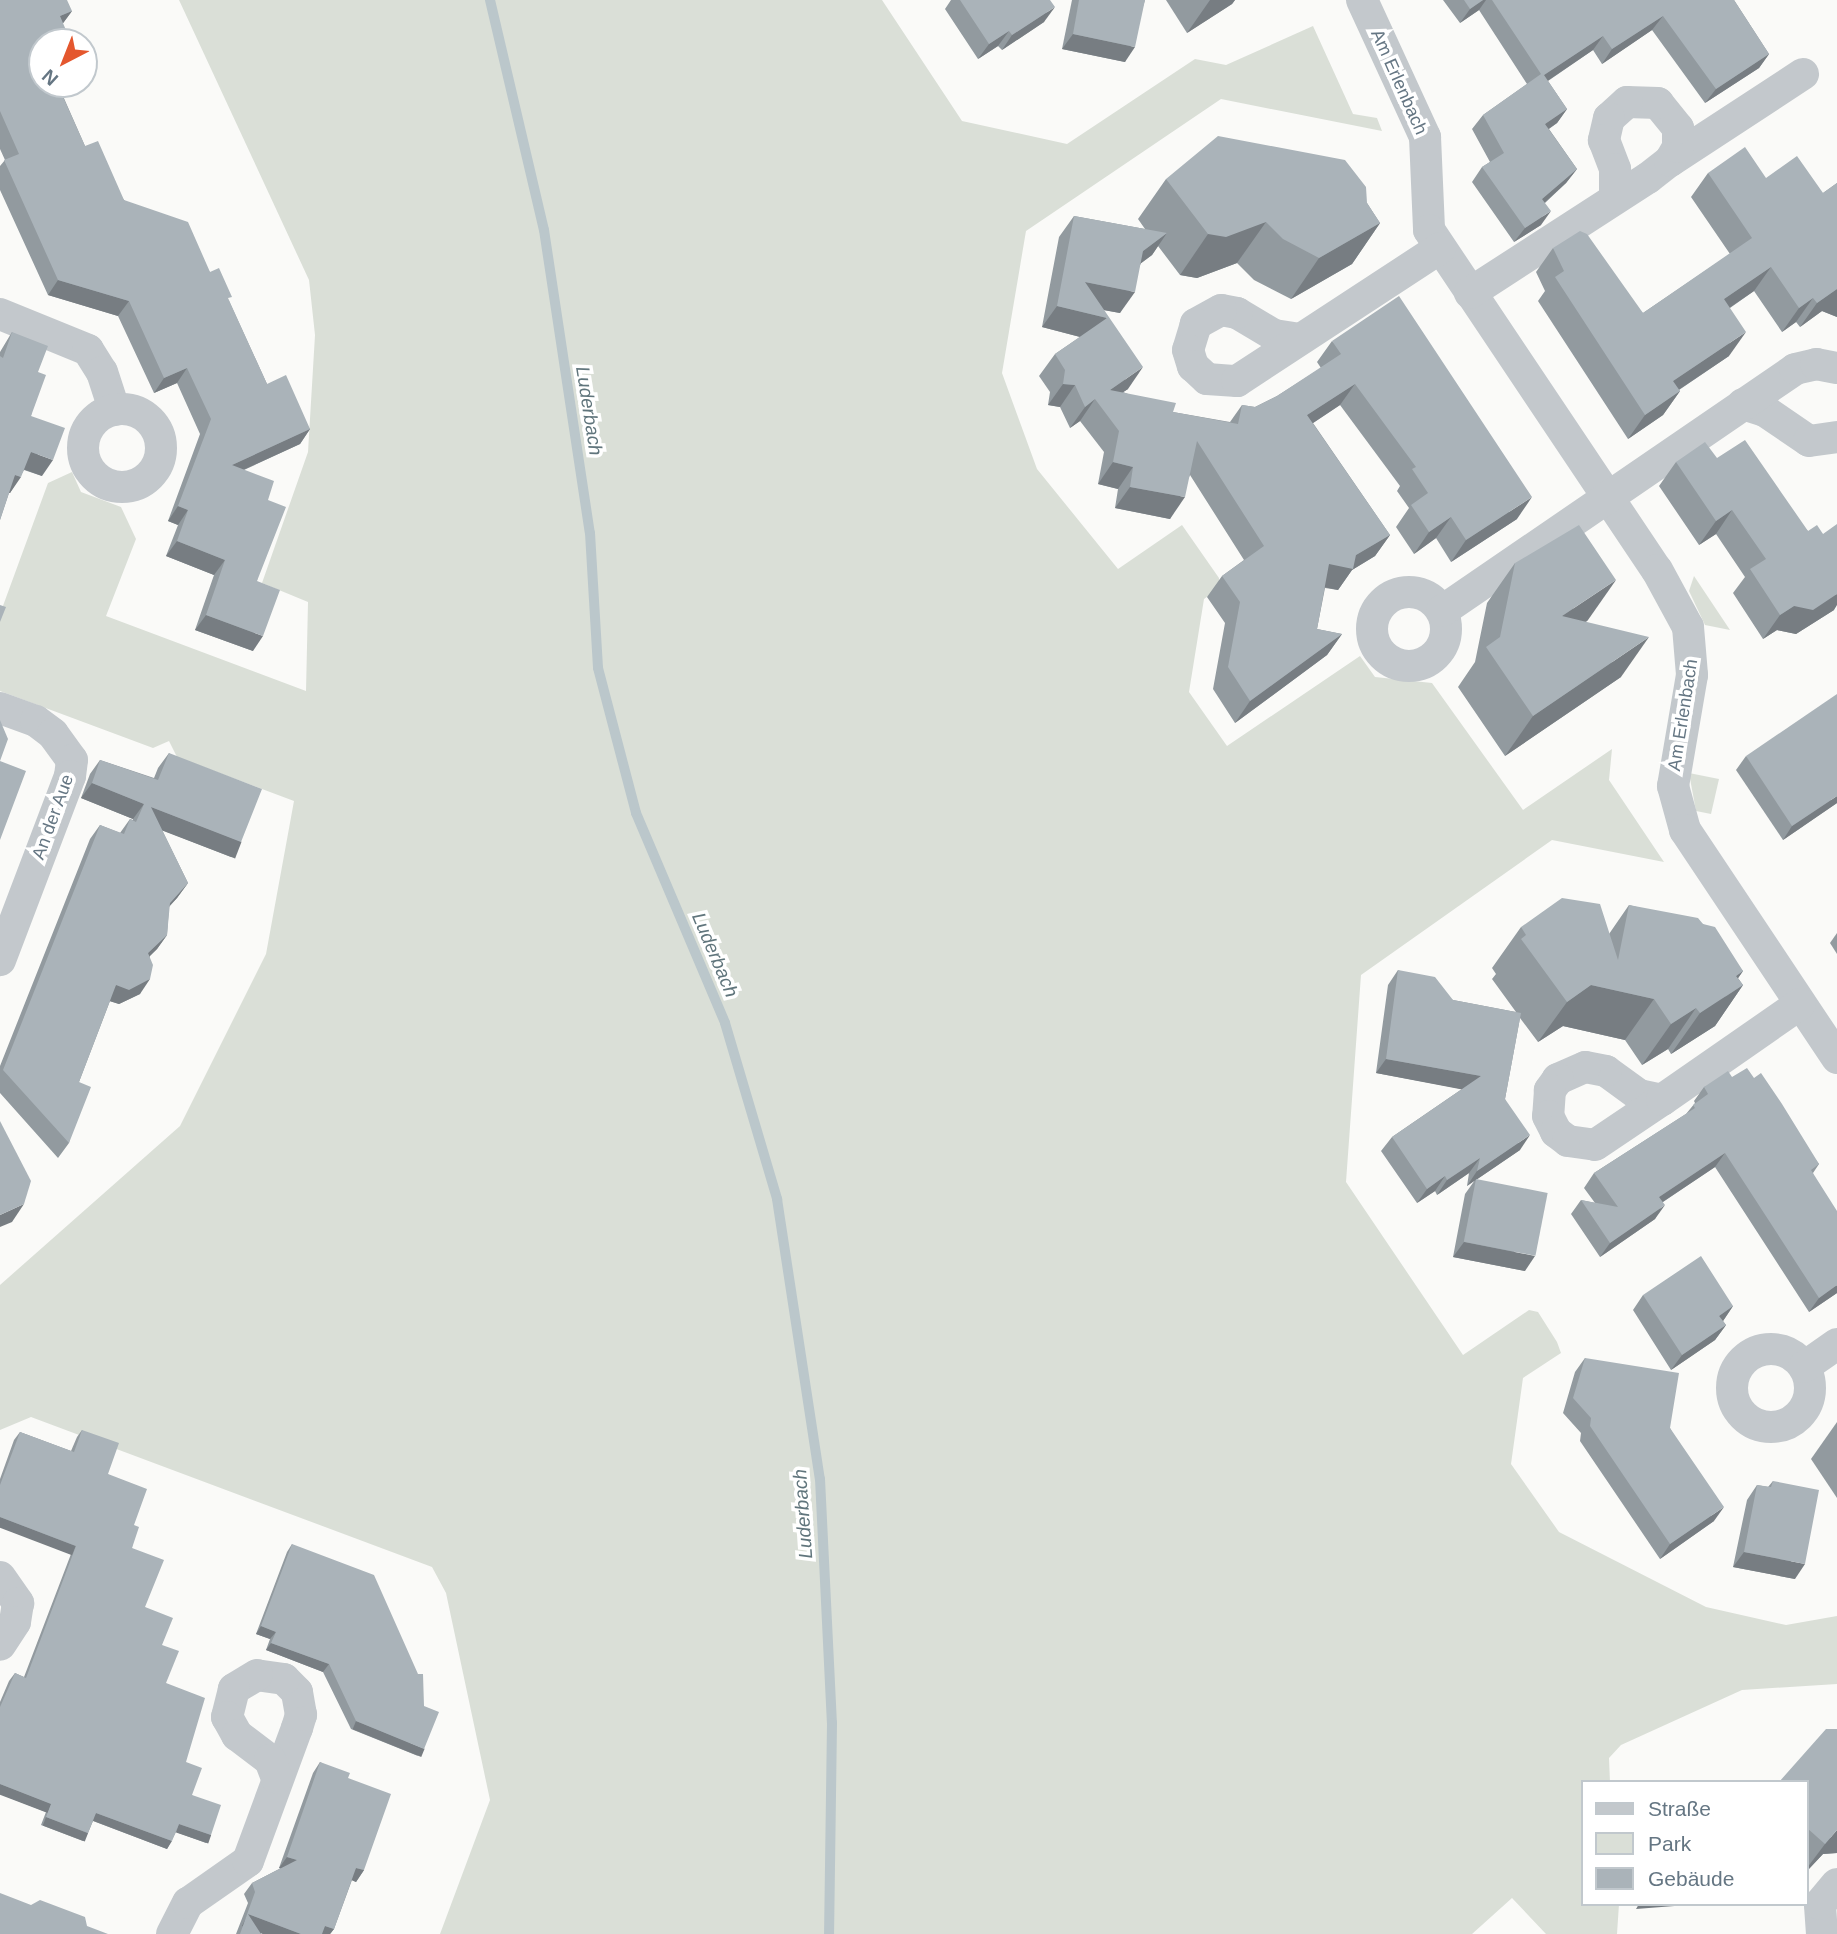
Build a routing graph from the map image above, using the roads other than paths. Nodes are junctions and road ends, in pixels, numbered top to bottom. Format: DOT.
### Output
graph roads {
  1 [pos="1362,0"];
  2 [pos="1803,74"];
  3 [pos="1670,161"];
  4 [pos="1615,198"];
  5 [pos="1440,248"];
  6 [pos="1470,293"];
  7 [pos="0,314"];
  8 [pos="1300,339"];
  9 [pos="1837,369"];
  10 [pos="1743,404"];
  11 [pos="114,410"];
  12 [pos="1837,437"];
  13 [pos="1608,496"];
  14 [pos="1442,611"];
  15 [pos="0,708"];
  16 [pos="0,960"];
  17 [pos="1800,1004"];
  18 [pos="1837,1058"];
  19 [pos="1662,1100"];
  20 [pos="1837,1344"];
  21 [pos="1804,1367"];
  22 [pos="0,1577"];
  23 [pos="0,1645"];
  24 [pos="277,1778"];
  25 [pos="1837,1884"];
  26 [pos="172,1934"];
  27 [pos="1822,1934"];
  1 -- 5 [label="street, Am Erlenbach"];
  2 -- 3 [label="street"];
  3 -- 4 [label="street"];
  3 -- 4 [label="street"];
  4 -- 6 [label="street"];
  5 -- 6 [label="street, Am Erlenbach"];
  5 -- 8 [label="street"];
  6 -- 13 [label="street, Am Erlenbach"];
  7 -- 11 [label="street"];
  9 -- 10 [label="street"];
  10 -- 12 [label="street"];
  10 -- 13 [label="street"];
  13 -- 14 [label="street"];
  13 -- 17 [label="street, Am Erlenbach"];
  15 -- 16 [label="street, An der Aue"];
  17 -- 18 [label="street, Am Erlenbach"];
  17 -- 19 [label="street"];
  20 -- 21 [label="street"];
  22 -- 23 [label="street"];
  24 -- 26 [label="street"];
  25 -- 27 [label="street"];
}
